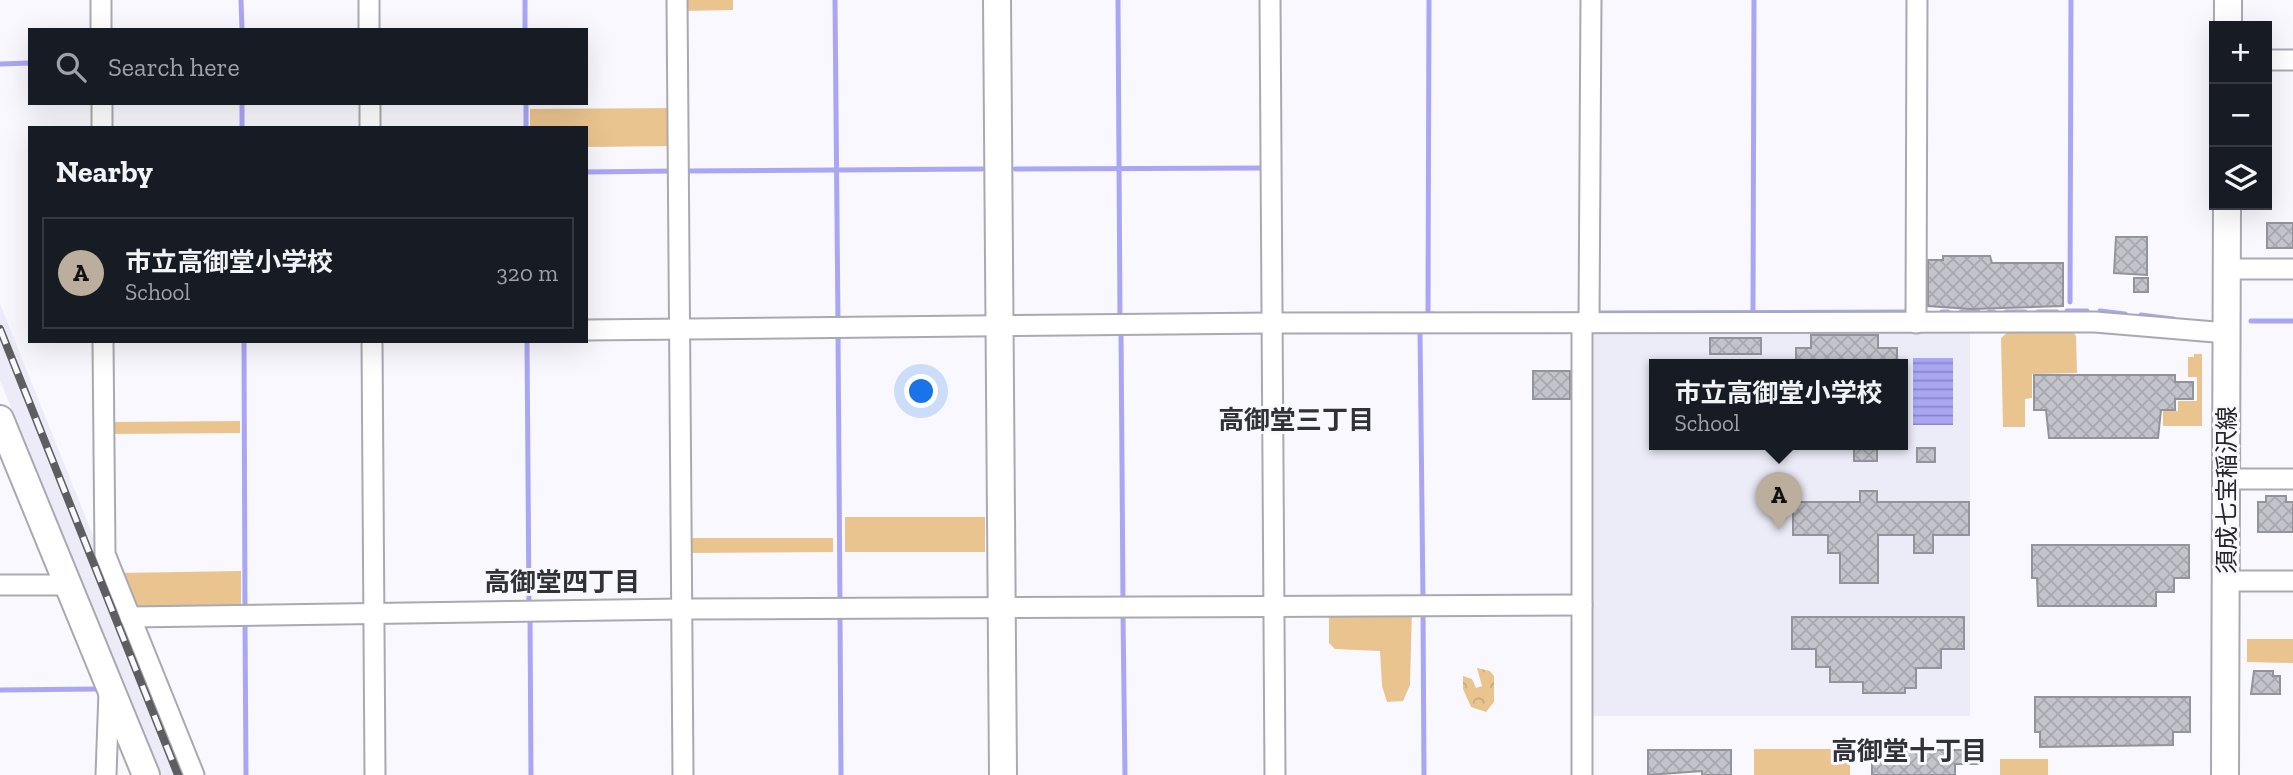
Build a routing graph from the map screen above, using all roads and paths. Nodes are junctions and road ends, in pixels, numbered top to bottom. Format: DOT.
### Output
graph roads {
  1 [pos="101,0"];
  2 [pos="369,0"];
  3 [pos="677,0"];
  4 [pos="997,0"];
  5 [pos="1270,0"];
  6 [pos="1591,0"];
  7 [pos="1917,0"];
  8 [pos="2228,0"];
  9 [pos="2228,21"];
  10 [pos="101,28"];
  11 [pos="369,28"];
  12 [pos="2272,60"];
  13 [pos="2293,60"];
  14 [pos="102,105"];
  15 [pos="370,105"];
  16 [pos="102,126"];
  17 [pos="370,126"];
  18 [pos="2227,210"];
  19 [pos="2227,269"];
  20 [pos="2293,269"];
  21 [pos="1273,323"];
  22 [pos="1585,323"];
  23 [pos="1916,323"];
  24 [pos="1000,326"];
  25 [pos="679,329"];
  26 [pos="588,330"];
  27 [pos="2227,333"];
  28 [pos="103,343"];
  29 [pos="372,343"];
  30 [pos="0,419"];
  31 [pos="2226,479"];
  32 [pos="2293,479"];
  33 [pos="2293,581"];
  34 [pos="2226,582"];
  35 [pos="0,585"];
  36 [pos="66,585"];
  37 [pos="1582,605"];
  38 [pos="1274,607"];
  39 [pos="1002,609"];
  40 [pos="682,610"];
  41 [pos="374,613"];
  42 [pos="130,617"];
  43 [pos="109,683"];
  44 [pos="106,775"];
  45 [pos="146,775"];
  46 [pos="194,775"];
  47 [pos="375,775"];
  48 [pos="683,775"];
  49 [pos="1003,775"];
  50 [pos="1275,775"];
  51 [pos="1582,775"];
  52 [pos="2225,775"];
  1 -- 10 [label="street"];
  2 -- 11 [label="street"];
  3 -- 25 [label="street"];
  4 -- 24 [label="street"];
  5 -- 21 [label="street"];
  6 -- 22 [label="street"];
  7 -- 23 [label="street"];
  8 -- 9 [label="street"];
  12 -- 13 [label="street"];
  14 -- 16 [label="street"];
  15 -- 17 [label="street"];
  18 -- 19 [label="street, 須成七宝稲沢線"];
  19 -- 20 [label="street"];
  19 -- 27 [label="street, 須成七宝稲沢線"];
  21 -- 22 [label="street"];
  21 -- 24 [label="street"];
  21 -- 38 [label="street"];
  22 -- 23 [label="street"];
  22 -- 37 [label="street"];
  23 -- 27 [label="street"];
  24 -- 25 [label="street"];
  24 -- 39 [label="street"];
  25 -- 26 [label="street"];
  25 -- 40 [label="street"];
  27 -- 31 [label="street, 須成七宝稲沢線"];
  28 -- 42 [label="street"];
  29 -- 41 [label="street"];
  30 -- 36 [label="street"];
  31 -- 32 [label="street"];
  31 -- 34 [label="street, 須成七宝稲沢線"];
  33 -- 34 [label="street"];
  34 -- 52 [label="street, 須成七宝稲沢線"];
  35 -- 36 [label="street"];
  36 -- 43 [label="street"];
  37 -- 38 [label="street"];
  37 -- 51 [label="street"];
  38 -- 39 [label="street"];
  38 -- 50 [label="street"];
  39 -- 40 [label="street"];
  39 -- 49 [label="street"];
  40 -- 41 [label="street"];
  40 -- 48 [label="street"];
  41 -- 42 [label="street"];
  41 -- 47 [label="street"];
  42 -- 46 [label="street"];
  43 -- 44 [label="street"];
  43 -- 45 [label="street"];
}
